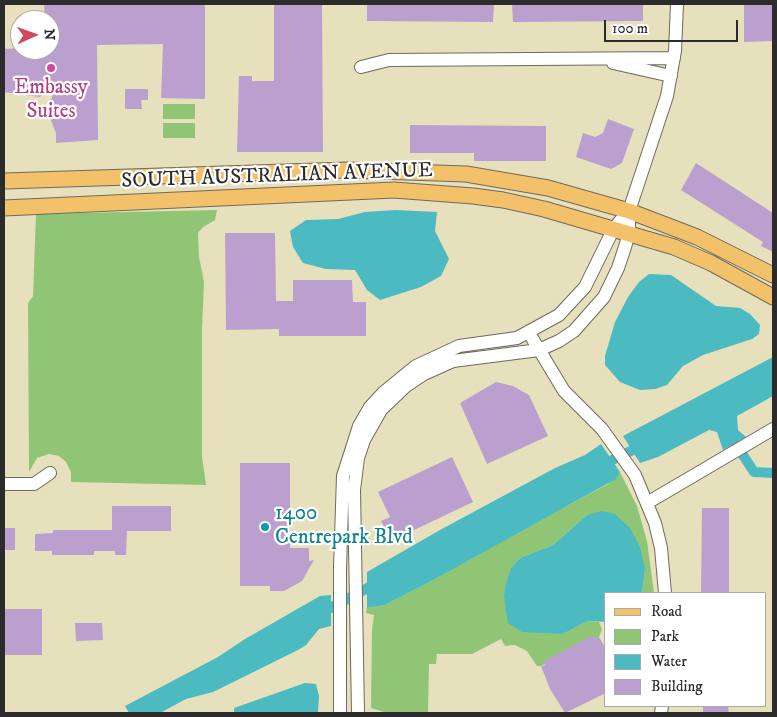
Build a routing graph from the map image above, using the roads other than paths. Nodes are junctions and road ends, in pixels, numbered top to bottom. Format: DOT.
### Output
graph roads {
  1 [pos="677,4"];
  2 [pos="674,58"];
  3 [pos="596,60"];
  4 [pos="361,66"];
  5 [pos="671,76"];
  6 [pos="4,181"];
  7 [pos="4,208"];
  8 [pos="629,211"];
  9 [pos="614,228"];
  10 [pos="629,232"];
  11 [pos="773,275"];
  12 [pos="773,297"];
  13 [pos="529,333"];
  14 [pos="539,350"];
  15 [pos="773,428"];
  16 [pos="50,473"];
  17 [pos="4,484"];
  18 [pos="647,502"];
  19 [pos="665,592"];
  20 [pos="340,713"];
  21 [pos="358,713"];
  1 -- 2 [label="street"];
  2 -- 3 [label="street"];
  2 -- 5 [label="street"];
  3 -- 4 [label="street"];
  3 -- 5 [label="street"];
  5 -- 8 [label="street"];
  6 -- 8 [label="main road, SOUTH AUSTRALIAN AVENUE"];
  7 -- 9 [label="main road, SOUTH AUSTRALIAN AVENUE"];
  8 -- 9 [label="street"];
  8 -- 10 [label="street"];
  8 -- 11 [label="main road, SOUTH AUSTRALIAN AVENUE"];
  9 -- 10 [label="main road, SOUTH AUSTRALIAN AVENUE"];
  9 -- 13 [label="street"];
  10 -- 12 [label="main road, SOUTH AUSTRALIAN AVENUE"];
  10 -- 14 [label="street"];
  13 -- 14 [label="street"];
  13 -- 20 [label="street"];
  14 -- 18 [label="street"];
  14 -- 21 [label="street"];
  15 -- 18 [label="street"];
  16 -- 17 [label="street"];
  18 -- 19 [label="street"];
}
